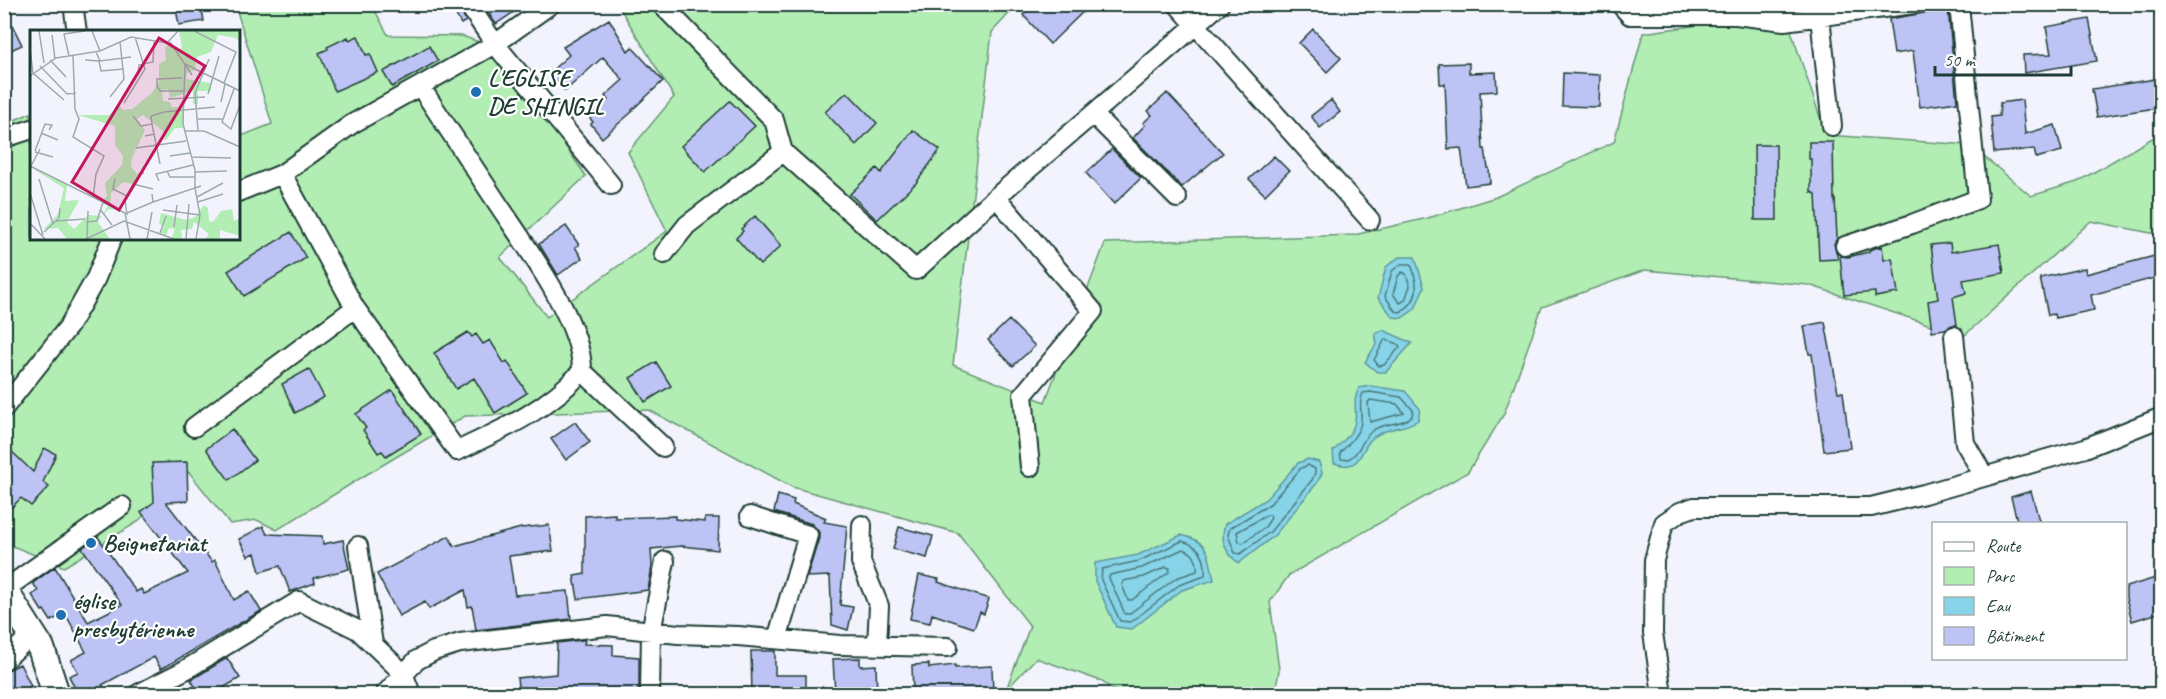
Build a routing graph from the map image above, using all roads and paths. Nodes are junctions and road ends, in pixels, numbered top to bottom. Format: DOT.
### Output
graph roads {
  1 [pos="73,4"];
  2 [pos="468,4"];
  3 [pos="551,4"];
  4 [pos="661,4"];
  5 [pos="1177,4"];
  6 [pos="1220,4"];
  7 [pos="1620,4"];
  8 [pos="1914,4"];
  9 [pos="1959,4"];
  10 [pos="1783,13"];
  11 [pos="1820,17"];
  12 [pos="1196,27"];
  13 [pos="77,30"];
  14 [pos="495,44"];
  15 [pos="420,86"];
  16 [pos="1093,114"];
  17 [pos="1832,126"];
  18 [pos="30,130"];
  19 [pos="4,138"];
  20 [pos="783,152"];
  21 [pos="282,174"];
  22 [pos="611,185"];
  23 [pos="240,191"];
  24 [pos="996,197"];
  25 [pos="1176,198"];
  26 [pos="1370,220"];
  27 [pos="113,240"];
  28 [pos="1845,246"];
  29 [pos="664,254"];
  30 [pos="355,308"];
  31 [pos="1954,336"];
  32 [pos="582,371"];
  33 [pos="4,408"];
  34 [pos="2162,417"];
  35 [pos="194,427"];
  36 [pos="663,447"];
  37 [pos="1030,467"];
  38 [pos="1984,476"];
  39 [pos="122,506"];
  40 [pos="750,516"];
  41 [pos="862,525"];
  42 [pos="358,546"];
  43 [pos="665,561"];
  44 [pos="4,590"];
  45 [pos="651,632"];
  46 [pos="32,634"];
  47 [pos="777,639"];
  48 [pos="373,644"];
  49 [pos="877,645"];
  50 [pos="948,647"];
  51 [pos="4,660"];
  52 [pos="403,673"];
  53 [pos="56,694"];
  54 [pos="138,694"];
  55 [pos="385,694"];
  56 [pos="411,694"];
  57 [pos="650,694"];
  58 [pos="1662,694"];
  1 -- 13 [label="street"];
  2 -- 14 [label="street"];
  3 -- 14 [label="street"];
  4 -- 20 [label="street"];
  5 -- 12 [label="street"];
  6 -- 12 [label="street"];
  7 -- 10 [label="street"];
  8 -- 11 [label="street"];
  9 -- 28 [label="street"];
  10 -- 11 [label="street"];
  11 -- 17 [label="street"];
  12 -- 16 [label="street"];
  12 -- 26 [label="street"];
  14 -- 15 [label="street"];
  14 -- 22 [label="street"];
  15 -- 21 [label="street"];
  15 -- 32 [label="street"];
  16 -- 24 [label="street"];
  16 -- 25 [label="street"];
  18 -- 19 [label="street"];
  20 -- 24 [label="street"];
  20 -- 29 [label="street"];
  21 -- 23 [label="street"];
  21 -- 30 [label="street"];
  24 -- 37 [label="street"];
  27 -- 33 [label="street"];
  30 -- 32 [label="street"];
  30 -- 35 [label="street"];
  31 -- 38 [label="street"];
  32 -- 36 [label="street"];
  34 -- 38 [label="street"];
  38 -- 58 [label="street"];
  39 -- 44 [label="street"];
  40 -- 47 [label="street"];
  41 -- 49 [label="street"];
  42 -- 48 [label="street"];
  43 -- 45 [label="street"];
  44 -- 46 [label="street"];
  45 -- 47 [label="street"];
  45 -- 52 [label="street"];
  45 -- 57 [label="street"];
  46 -- 51 [label="street"];
  46 -- 53 [label="street"];
  47 -- 49 [label="street"];
  48 -- 52 [label="street"];
  48 -- 54 [label="street"];
  49 -- 50 [label="street"];
  52 -- 55 [label="street"];
  52 -- 56 [label="street"];
}
